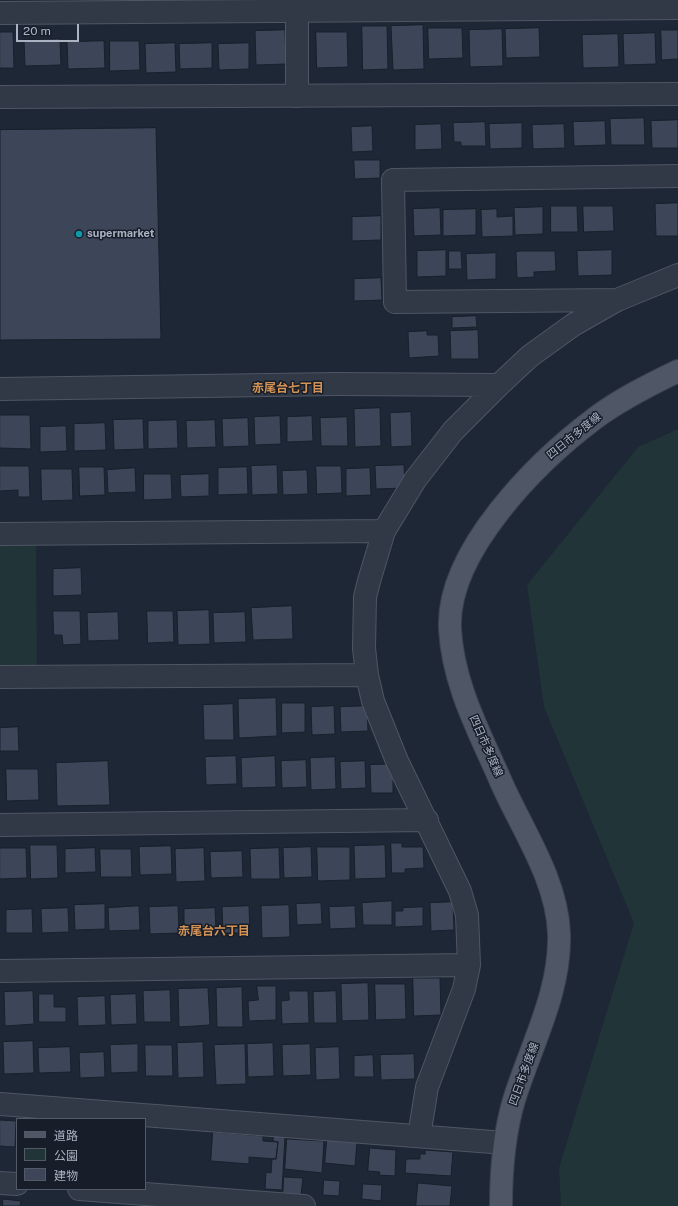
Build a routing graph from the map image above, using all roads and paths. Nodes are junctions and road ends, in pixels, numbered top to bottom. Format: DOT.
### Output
graph roads {
  1 [pos="297,5"];
  2 [pos="678,8"];
  3 [pos="0,13"];
  4 [pos="678,94"];
  5 [pos="297,96"];
  6 [pos="0,97"];
  7 [pos="678,176"];
  8 [pos="678,275"];
  9 [pos="617,300"];
  10 [pos="678,371"];
  11 [pos="499,385"];
  12 [pos="0,389"];
  13 [pos="384,531"];
  14 [pos="0,534"];
  15 [pos="366,675"];
  16 [pos="0,677"];
  17 [pos="427,820"];
  18 [pos="0,825"];
  19 [pos="469,966"];
  20 [pos="0,970"];
  21 [pos="0,1104"];
  22 [pos="419,1136"];
  23 [pos="505,1143"];
  24 [pos="0,1183"];
  25 [pos="16,1184"];
  26 [pos="92,1190"];
  27 [pos="304,1206"];
  28 [pos="501,1206"];
  1 -- 2 [label="street"];
  1 -- 3 [label="street"];
  1 -- 5 [label="street"];
  4 -- 5 [label="street"];
  5 -- 6 [label="street"];
  7 -- 9 [label="street"];
  8 -- 9 [label="street"];
  9 -- 11 [label="street"];
  10 -- 23 [label="main road, 四日市多度線"];
  11 -- 12 [label="street"];
  11 -- 13 [label="street"];
  13 -- 14 [label="street"];
  13 -- 15 [label="street"];
  15 -- 16 [label="street"];
  15 -- 17 [label="street"];
  17 -- 18 [label="street"];
  17 -- 19 [label="street"];
  19 -- 20 [label="street"];
  19 -- 22 [label="street"];
  21 -- 22 [label="street"];
  22 -- 23 [label="street"];
  23 -- 28 [label="main road, 四日市多度線"];
  24 -- 25 [label="street"];
  26 -- 27 [label="street"];
}
